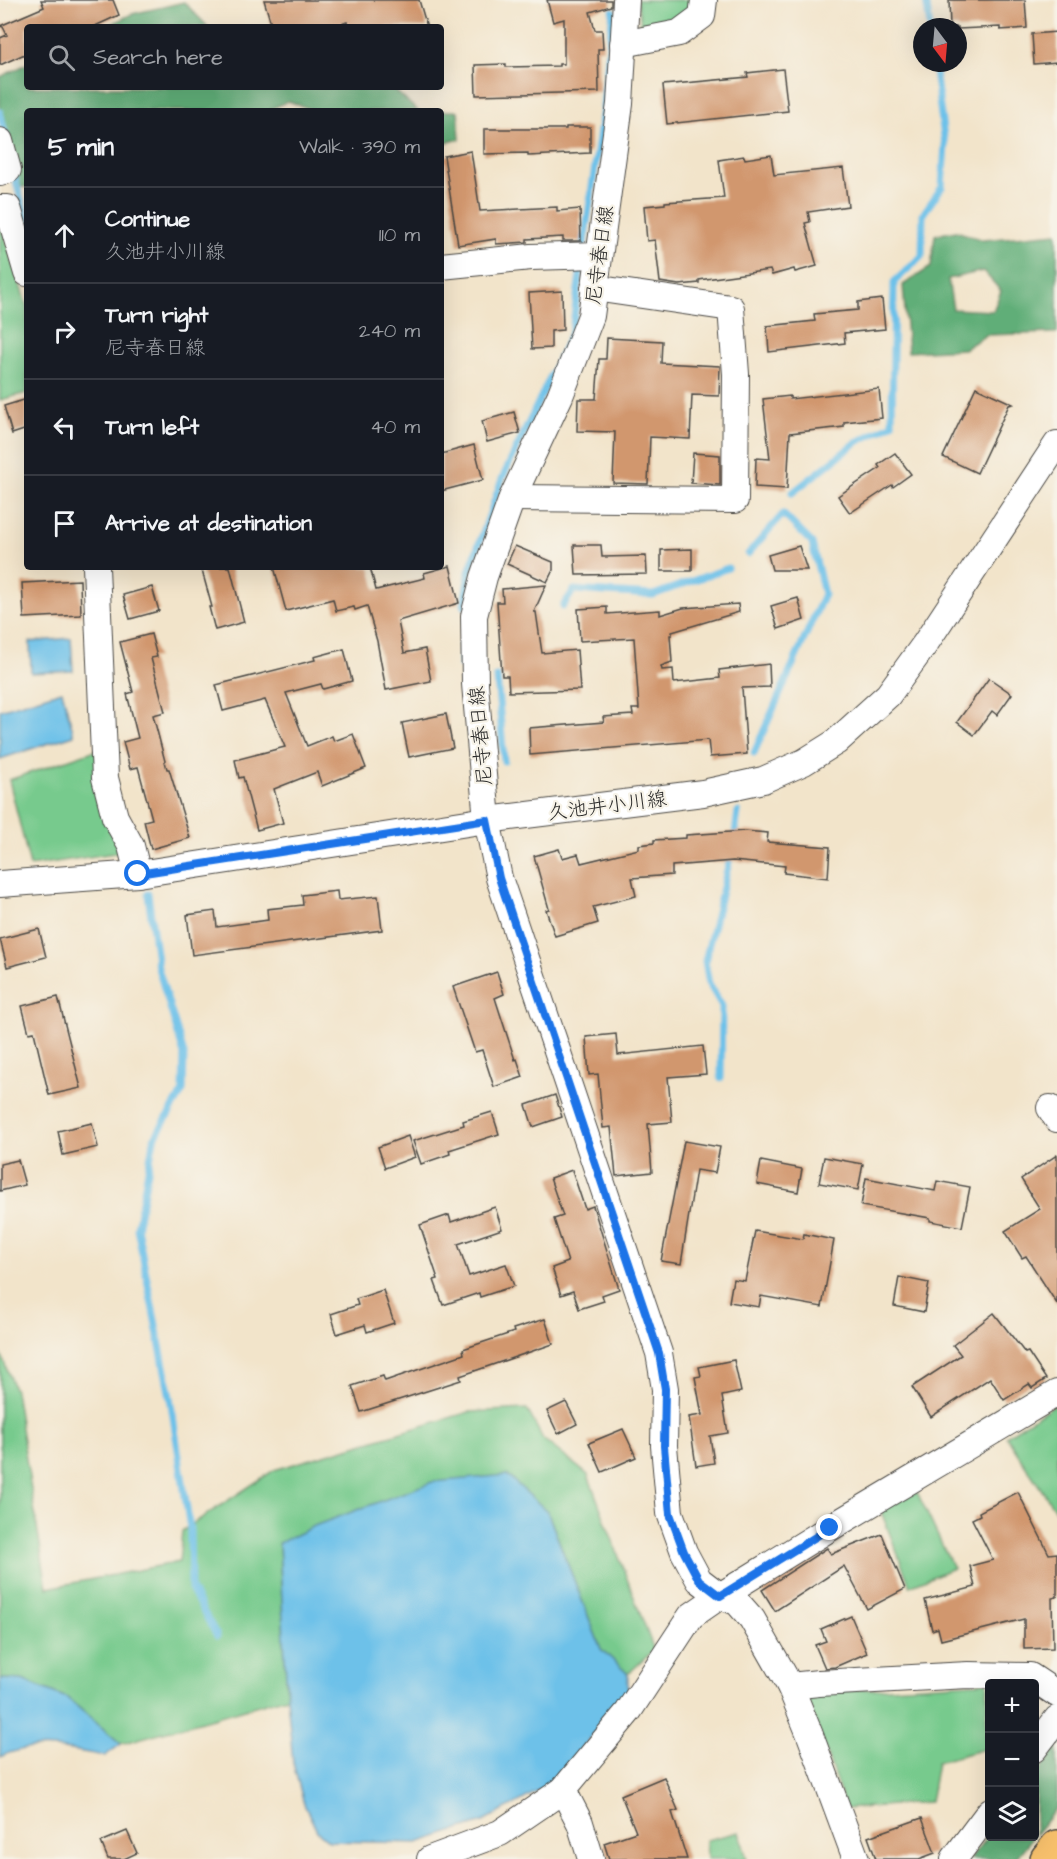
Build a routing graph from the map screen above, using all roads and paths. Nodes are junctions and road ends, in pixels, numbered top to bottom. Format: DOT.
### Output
graph roads {
  1 [pos="626,0"];
  2 [pos="704,0"];
  3 [pos="623,44"];
  4 [pos="0,141"];
  5 [pos="0,173"];
  6 [pos="0,208"];
  7 [pos="588,256"];
  8 [pos="24,263"];
  9 [pos="444,266"];
  10 [pos="594,288"];
  11 [pos="1057,444"];
  12 [pos="512,498"];
  13 [pos="96,570"];
  14 [pos="487,820"];
  15 [pos="138,874"];
  16 [pos="0,884"];
  17 [pos="1057,1393"];
  18 [pos="720,1596"];
  19 [pos="790,1686"];
  20 [pos="1057,1694"];
  21 [pos="1057,1719"];
  22 [pos="1039,1744"];
  23 [pos="563,1790"];
  24 [pos="985,1818"];
  25 [pos="1057,1847"];
  26 [pos="430,1859"];
  27 [pos="591,1859"];
  28 [pos="856,1859"];
  29 [pos="954,1859"];
  30 [pos="1047,1859"];
  1 -- 3 [label="street, 尼寺春日線"];
  2 -- 3 [label="street"];
  3 -- 7 [label="street, 尼寺春日線"];
  4 -- 5 [label="street"];
  6 -- 8 [label="street"];
  7 -- 9 [label="street"];
  7 -- 10 [label="street, 尼寺春日線"];
  10 -- 12 [label="street, 尼寺春日線"];
  10 -- 12 [label="street"];
  11 -- 14 [label="street, 久池井小川線"];
  12 -- 14 [label="street, 尼寺春日線"];
  13 -- 15 [label="street"];
  14 -- 15 [label="street, 久池井小川線"];
  14 -- 18 [label="street, 尼寺春日線"];
  15 -- 16 [label="street, 久池井小川線"];
  17 -- 18 [label="street"];
  18 -- 19 [label="street, 尼寺春日線"];
  18 -- 23 [label="street"];
  19 -- 20 [label="street"];
  19 -- 28 [label="street, 尼寺春日線"];
  21 -- 22 [label="street"];
  23 -- 26 [label="street"];
  23 -- 27 [label="street"];
  24 -- 29 [label="street"];
  25 -- 30 [label="highway"];
}
